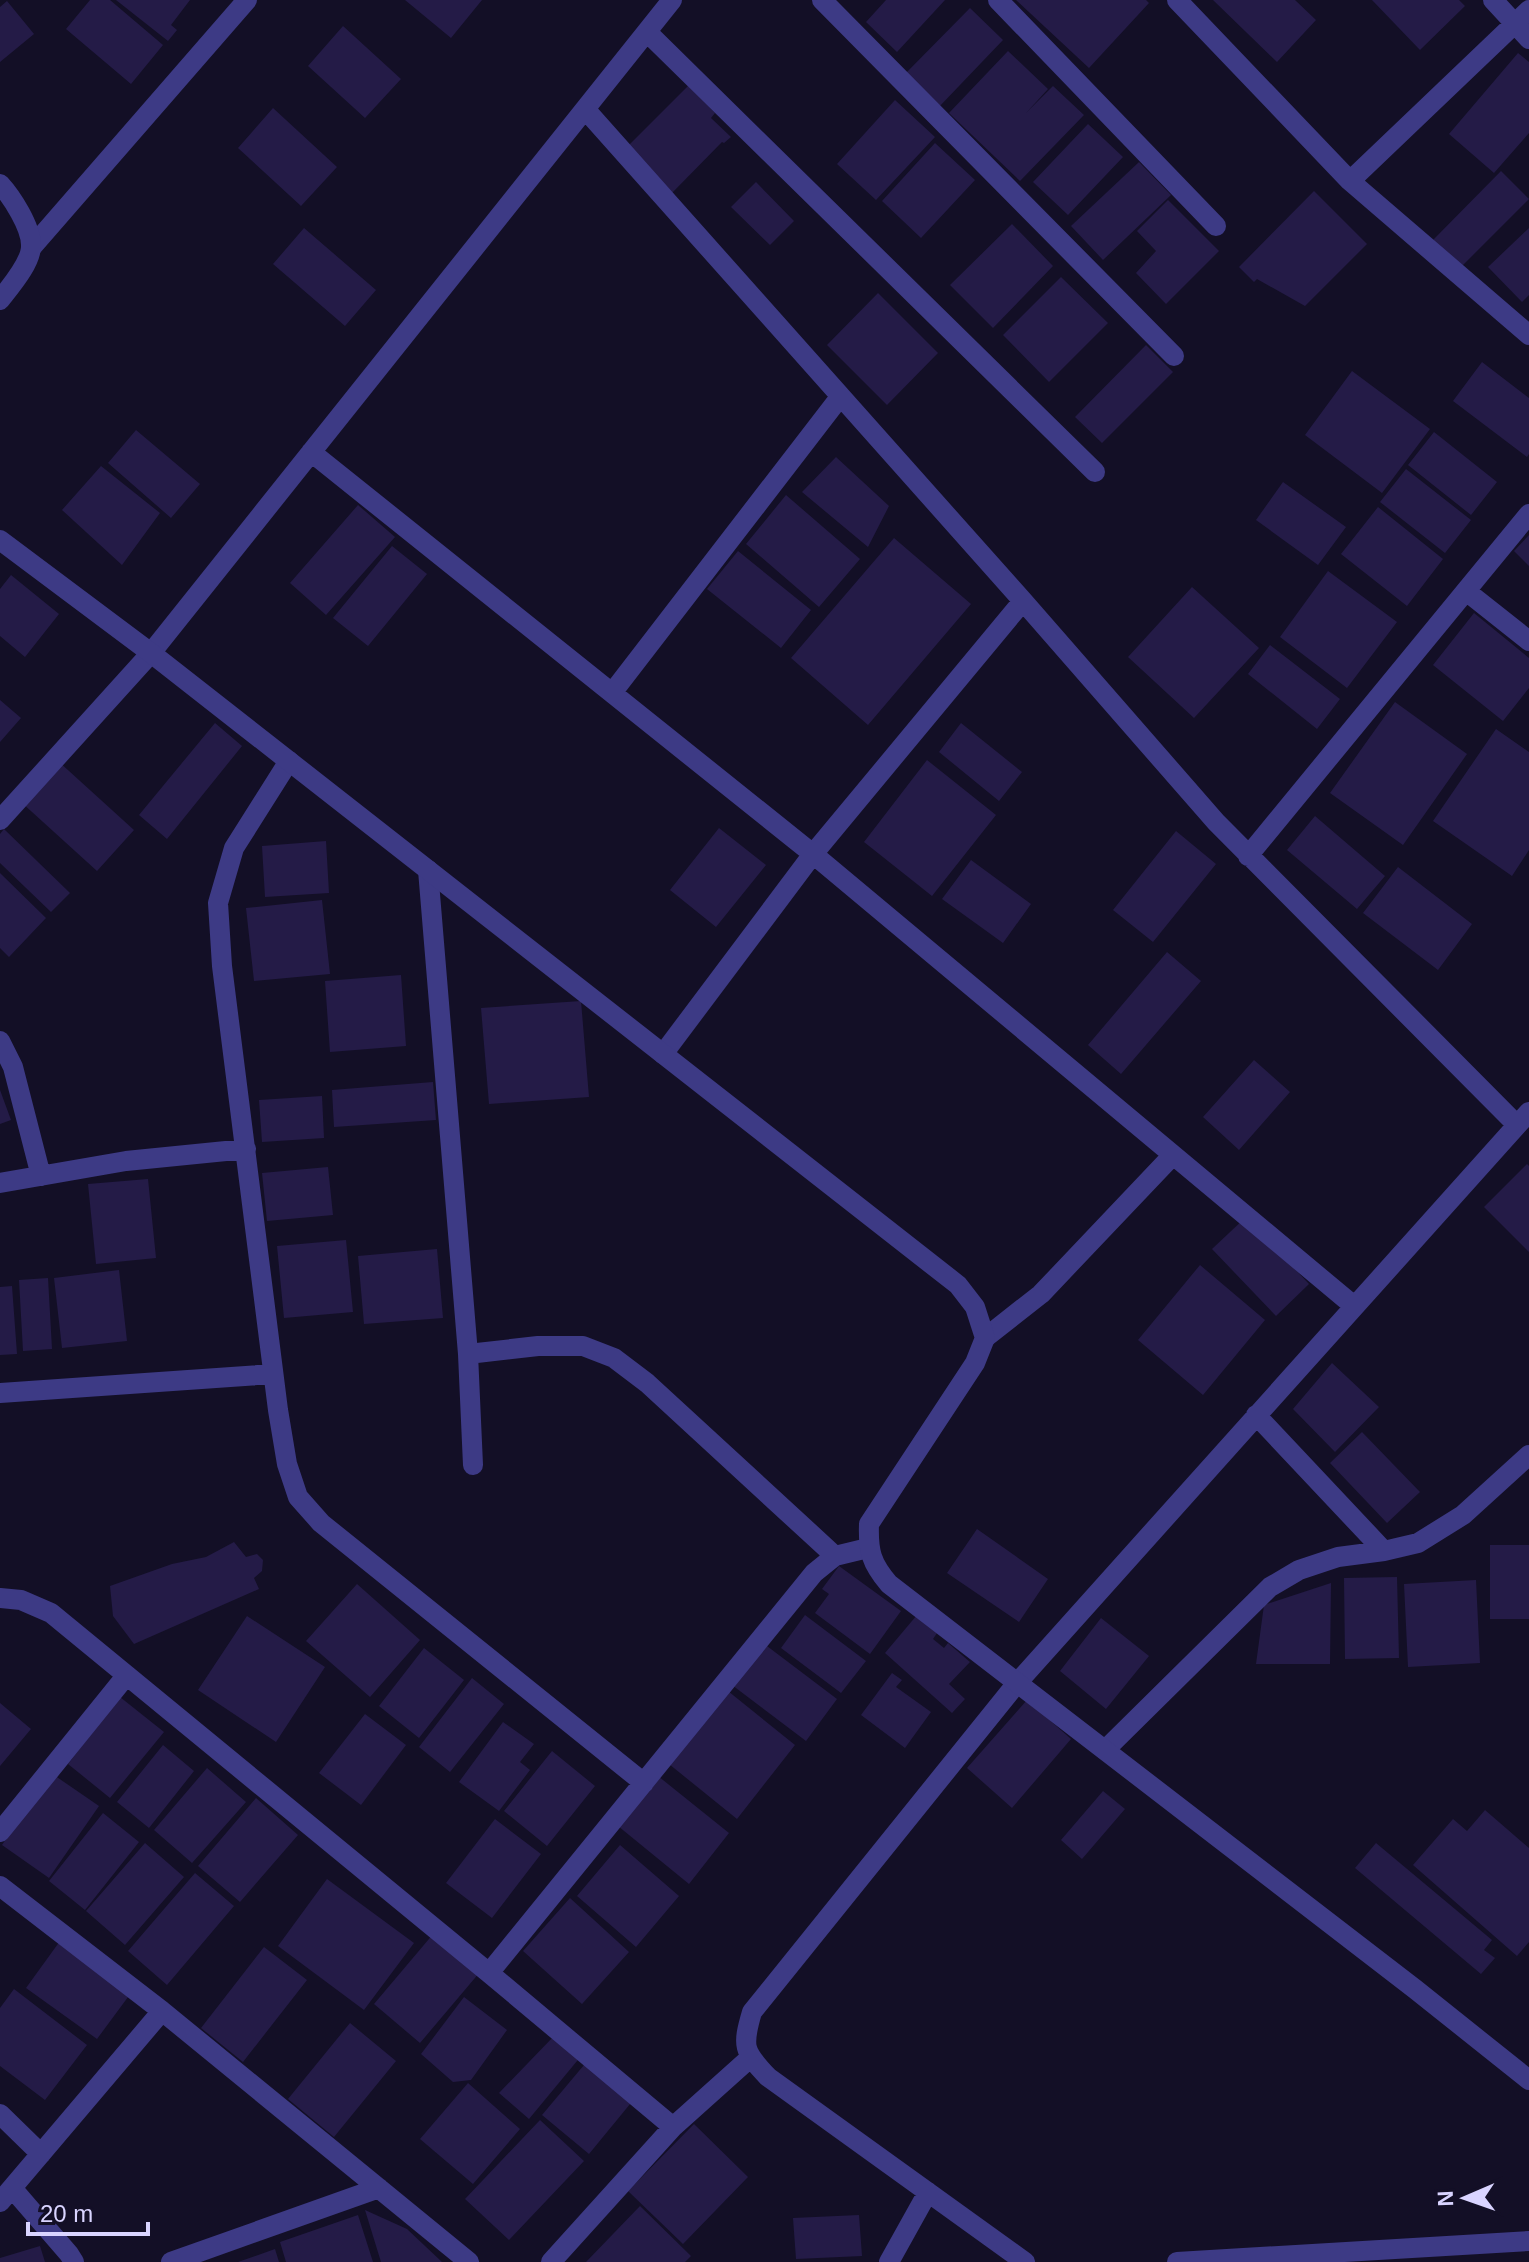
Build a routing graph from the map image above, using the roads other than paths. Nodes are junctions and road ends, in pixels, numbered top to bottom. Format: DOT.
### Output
graph roads {
  1 [pos="247,0"];
  2 [pos="672,0"];
  3 [pos="822,0"];
  4 [pos="998,0"];
  5 [pos="1178,0"];
  6 [pos="1493,0"];
  7 [pos="1529,10"];
  8 [pos="1513,24"];
  9 [pos="647,32"];
  10 [pos="1529,39"];
  11 [pos="585,109"];
  12 [pos="1350,181"];
  13 [pos="0,184"];
  14 [pos="1216,226"];
  15 [pos="32,247"];
  16 [pos="0,300"];
  17 [pos="1529,335"];
  18 [pos="1174,356"];
  19 [pos="840,397"];
  20 [pos="311,452"];
  21 [pos="1095,472"];
  22 [pos="1529,514"];
  23 [pos="0,540"];
  24 [pos="1466,591"];
  25 [pos="1023,601"];
  26 [pos="1529,641"];
  27 [pos="151,653"];
  28 [pos="612,693"];
  29 [pos="289,761"];
  30 [pos="0,820"];
  31 [pos="813,854"];
  32 [pos="1248,856"];
  33 [pos="428,870"];
  34 [pos="0,1041"];
  35 [pos="663,1054"];
  36 [pos="1523,1119"];
  37 [pos="246,1149"];
  38 [pos="1173,1155"];
  39 [pos="41,1176"];
  40 [pos="0,1183"];
  41 [pos="1354,1306"];
  42 [pos="985,1338"];
  43 [pos="468,1354"];
  44 [pos="273,1374"];
  45 [pos="0,1393"];
  46 [pos="1256,1415"];
  47 [pos="1529,1455"];
  48 [pos="473,1465"];
  49 [pos="868,1548"];
  50 [pos="1384,1551"];
  51 [pos="835,1556"];
  52 [pos="0,1598"];
  53 [pos="126,1676"];
  54 [pos="1017,1683"];
  55 [pos="1105,1750"];
  56 [pos="644,1783"];
  57 [pos="0,1832"];
  58 [pos="0,1886"];
  59 [pos="489,1973"];
  60 [pos="162,2011"];
  61 [pos="750,2058"];
  62 [pos="1529,2080"];
  63 [pos="0,2114"];
  64 [pos="673,2127"];
  65 [pos="41,2154"];
  66 [pos="379,2188"];
  67 [pos="928,2192"];
  68 [pos="6,2195"];
  69 [pos="1529,2241"];
  70 [pos="74,2262"];
  71 [pos="171,2262"];
  72 [pos="469,2262"];
  73 [pos="551,2262"];
  74 [pos="889,2262"];
  75 [pos="1025,2262"];
  76 [pos="1177,2262"];
  1 -- 15 [label="street"];
  2 -- 9 [label="street"];
  3 -- 18 [label="street"];
  4 -- 14 [label="street"];
  5 -- 12 [label="street"];
  6 -- 8 [label="street"];
  7 -- 8 [label="street"];
  8 -- 10 [label="street"];
  8 -- 12 [label="street"];
  9 -- 11 [label="street"];
  9 -- 21 [label="street"];
  11 -- 19 [label="street"];
  11 -- 20 [label="street"];
  12 -- 17 [label="street"];
  13 -- 15 [label="street"];
  15 -- 16 [label="street"];
  19 -- 25 [label="street"];
  19 -- 28 [label="street"];
  20 -- 27 [label="street"];
  20 -- 28 [label="street"];
  22 -- 24 [label="street"];
  23 -- 27 [label="street"];
  24 -- 26 [label="street"];
  24 -- 32 [label="street"];
  25 -- 31 [label="street"];
  25 -- 32 [label="street"];
  27 -- 29 [label="street"];
  27 -- 30 [label="street"];
  28 -- 31 [label="street"];
  29 -- 33 [label="street"];
  29 -- 37 [label="street"];
  31 -- 35 [label="street"];
  31 -- 38 [label="street"];
  32 -- 36 [label="street"];
  33 -- 35 [label="street"];
  33 -- 43 [label="street"];
  34 -- 39 [label="street"];
  35 -- 42 [label="street"];
  36 -- 41 [label="street"];
  37 -- 39 [label="street"];
  37 -- 44 [label="street"];
  38 -- 41 [label="street"];
  38 -- 42 [label="street"];
  39 -- 40 [label="street"];
  41 -- 46 [label="street"];
  42 -- 49 [label="street"];
  43 -- 48 [label="street"];
  43 -- 51 [label="street"];
  44 -- 45 [label="street"];
  44 -- 56 [label="street"];
  46 -- 50 [label="street"];
  46 -- 54 [label="street"];
  47 -- 50 [label="street"];
  49 -- 51 [label="street"];
  49 -- 54 [label="street"];
  50 -- 55 [label="street"];
  51 -- 56 [label="street"];
  52 -- 53 [label="street"];
  53 -- 57 [label="street"];
  53 -- 59 [label="street"];
  54 -- 55 [label="street"];
  54 -- 61 [label="street"];
  55 -- 62 [label="street"];
  56 -- 59 [label="street"];
  58 -- 60 [label="street"];
  59 -- 64 [label="street"];
  60 -- 65 [label="street"];
  60 -- 66 [label="street"];
  61 -- 64 [label="street"];
  61 -- 67 [label="street"];
  63 -- 65 [label="street"];
  64 -- 73 [label="street"];
  65 -- 68 [label="street"];
  66 -- 71 [label="street"];
  66 -- 72 [label="street"];
  67 -- 74 [label="street"];
  67 -- 75 [label="street"];
  68 -- 70 [label="street"];
  69 -- 76 [label="street"];
}
